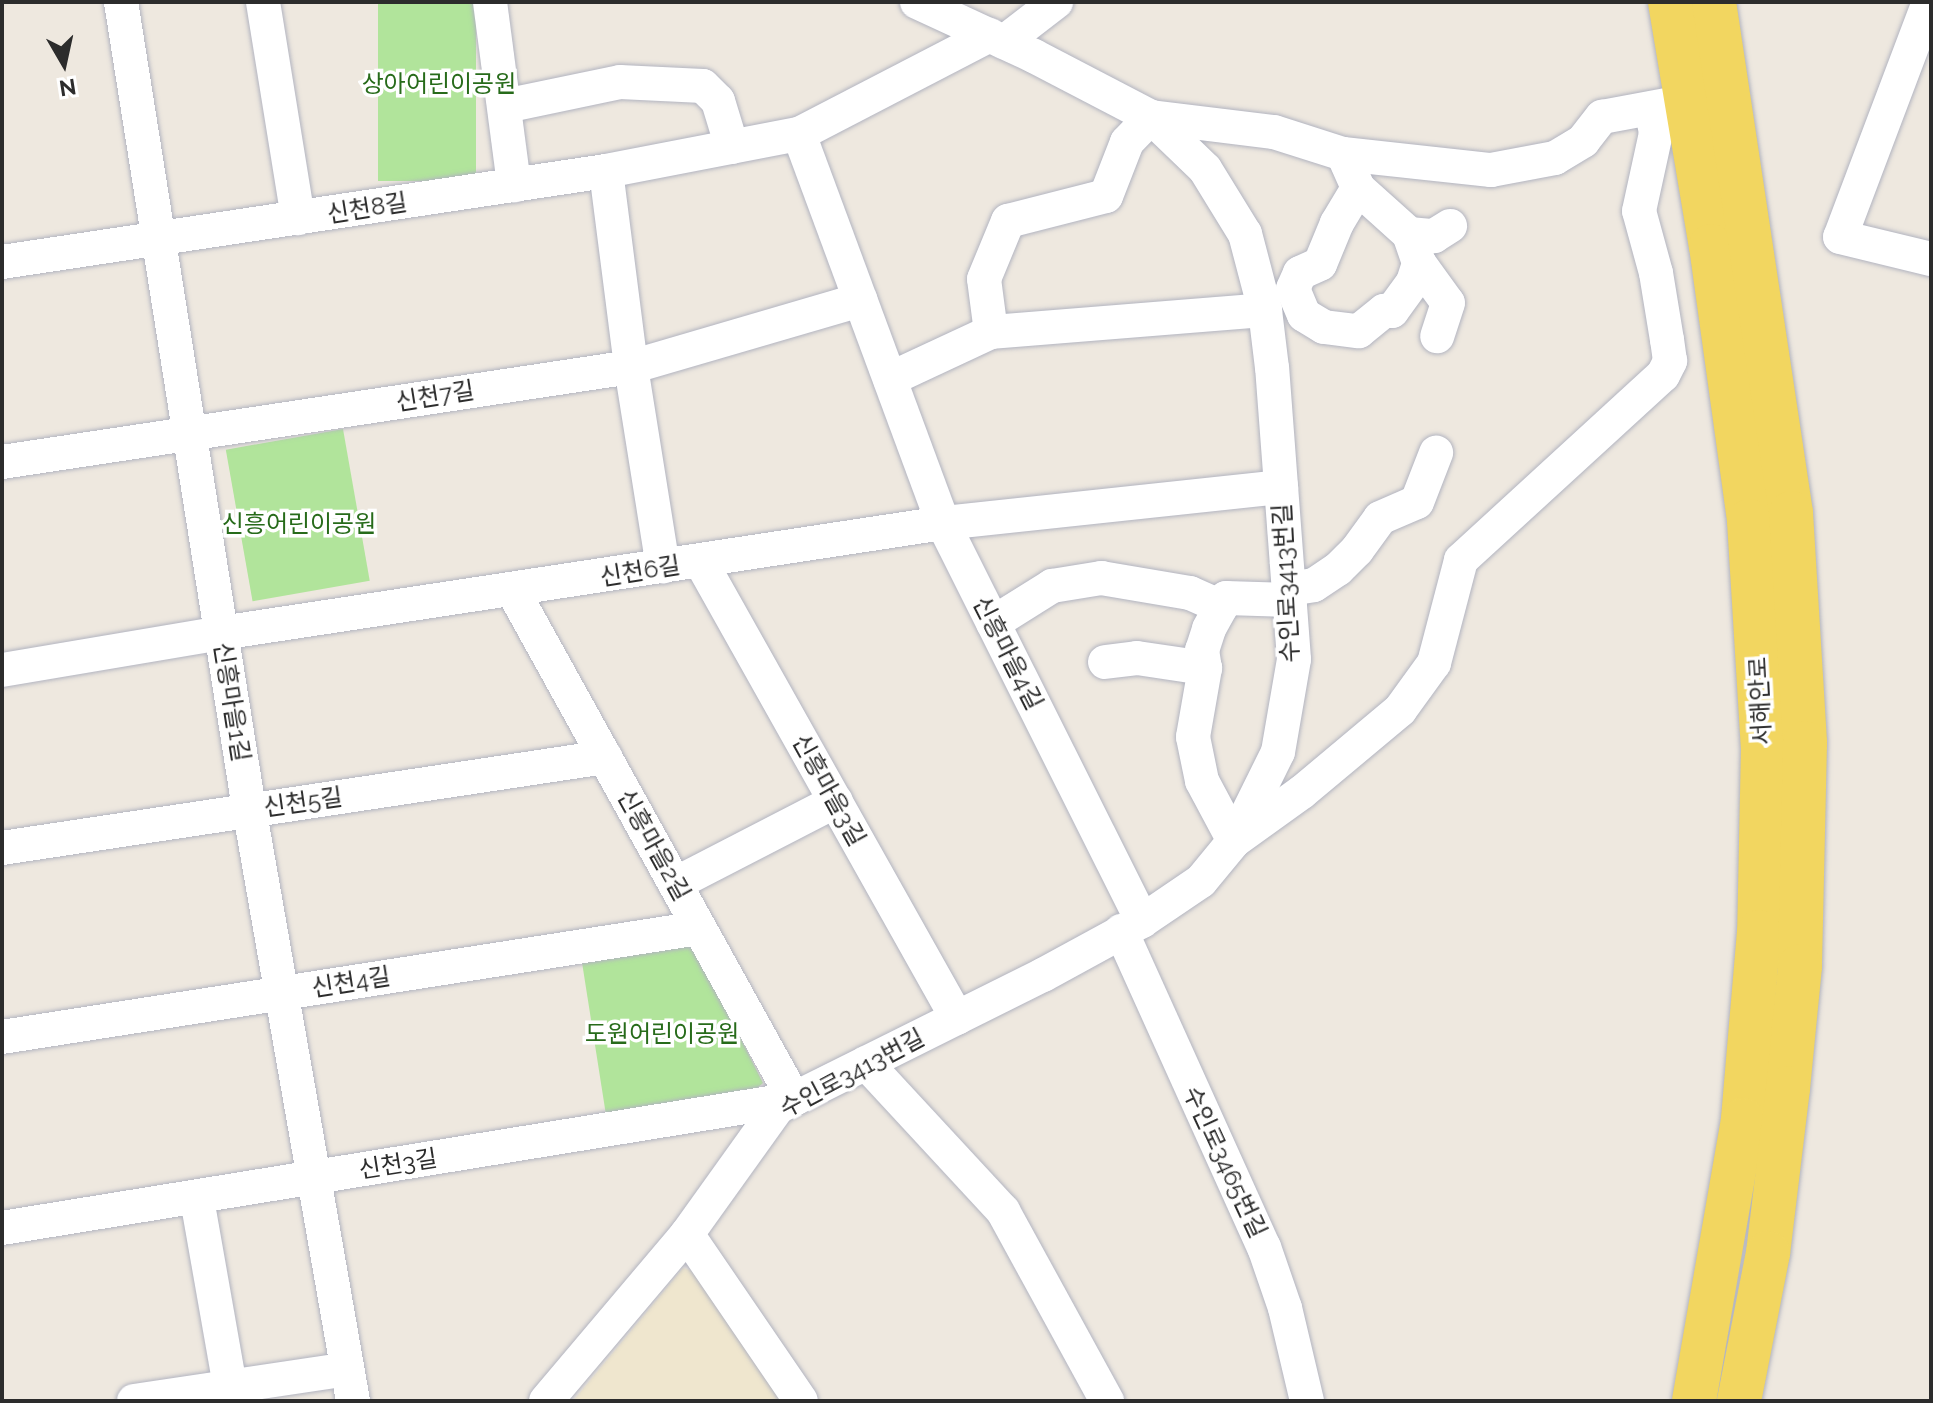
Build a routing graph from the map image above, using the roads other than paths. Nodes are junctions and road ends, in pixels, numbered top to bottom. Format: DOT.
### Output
graph roads {
  1 [pos="121,2"];
  2 [pos="263,2"];
  3 [pos="490,2"];
  4 [pos="917,2"];
  5 [pos="1056,2"];
  6 [pos="1670,2"];
  7 [pos="1714,2"];
  8 [pos="1929,2"];
  9 [pos="997,39"];
  10 [pos="1669,104"];
  11 [pos="505,106"];
  12 [pos="1151,117"];
  13 [pos="799,134"];
  14 [pos="732,147"];
  15 [pos="1343,154"];
  16 [pos="606,171"];
  17 [pos="514,185"];
  18 [pos="1358,188"];
  19 [pos="298,218"];
  20 [pos="1450,226"];
  21 [pos="159,240"];
  22 [pos="1414,248"];
  23 [pos="1931,259"];
  24 [pos="2,262"];
  25 [pos="860,300"];
  26 [pos="1265,310"];
  27 [pos="991,332"];
  28 [pos="1437,336"];
  29 [pos="631,367"];
  30 [pos="890,379"];
  31 [pos="189,433"];
  32 [pos="1436,453"];
  33 [pos="2,462"];
  34 [pos="1281,487"];
  35 [pos="943,523"];
  36 [pos="701,562"];
  37 [pos="663,566"];
  38 [pos="513,591"];
  39 [pos="1289,594"];
  40 [pos="1221,607"];
  41 [pos="993,623"];
  42 [pos="221,633"];
  43 [pos="1105,662"];
  44 [pos="1205,668"];
  45 [pos="2,670"];
  46 [pos="605,757"];
  47 [pos="836,801"];
  48 [pos="250,810"];
  49 [pos="1234,841"];
  50 [pos="2,848"];
  51 [pos="675,884"];
  52 [pos="1131,926"];
  53 [pos="699,928"];
  54 [pos="282,992"];
  55 [pos="957,1018"];
  56 [pos="2,1037"];
  57 [pos="866,1063"];
  58 [pos="794,1099"];
  59 [pos="316,1178"];
  60 [pos="197,1199"];
  61 [pos="9,1220"];
  62 [pos="687,1234"];
  63 [pos="350,1385"];
  64 [pos="230,1387"];
  65 [pos="134,1401"];
  66 [pos="546,1401"];
  67 [pos="801,1401"];
  68 [pos="1107,1401"];
  69 [pos="1307,1401"];
  70 [pos="1694,1401"];
  71 [pos="1739,1401"];
  1 -- 21 [label="street, 신흥마을1길"];
  2 -- 19 [label="street"];
  3 -- 11 [label="street"];
  4 -- 9 [label="street, 수인로3413번길"];
  5 -- 9 [label="street, 신천8길"];
  6 -- 10 [label="main road, 서해안로"];
  7 -- 71 [label="main road, 서해안로"];
  8 -- 23 [label="street"];
  9 -- 12 [label="street, 수인로3413번길"];
  9 -- 13 [label="street, 신천8길"];
  10 -- 15 [label="street"];
  10 -- 49 [label="street"];
  10 -- 70 [label="main road, 서해안로"];
  11 -- 14 [label="street"];
  11 -- 17 [label="street"];
  12 -- 15 [label="street"];
  12 -- 26 [label="street, 수인로3413번길"];
  12 -- 27 [label="street"];
  13 -- 14 [label="street, 신천8길"];
  13 -- 25 [label="street, 신흥마을4길"];
  14 -- 16 [label="street, 신천8길"];
  15 -- 18 [label="street"];
  16 -- 17 [label="street, 신천8길"];
  16 -- 29 [label="street"];
  17 -- 19 [label="street, 신천8길"];
  18 -- 22 [label="street"];
  18 -- 22 [label="street"];
  19 -- 21 [label="street, 신천8길"];
  20 -- 22 [label="street"];
  21 -- 24 [label="street, 신천8길"];
  21 -- 31 [label="street, 신흥마을1길"];
  22 -- 28 [label="street"];
  25 -- 29 [label="street, 신천7길"];
  25 -- 30 [label="street, 신흥마을4길"];
  26 -- 27 [label="street"];
  26 -- 34 [label="street, 수인로3413번길"];
  27 -- 30 [label="street"];
  29 -- 31 [label="street, 신천7길"];
  29 -- 37 [label="street"];
  30 -- 35 [label="street, 신흥마을4길"];
  31 -- 33 [label="street, 신천7길"];
  31 -- 42 [label="street, 신흥마을1길"];
  32 -- 39 [label="street"];
  34 -- 35 [label="street, 신천6길"];
  34 -- 39 [label="street, 수인로3413번길"];
  35 -- 36 [label="street, 신천6길"];
  35 -- 41 [label="street, 신흥마을4길"];
  36 -- 37 [label="street, 신천6길"];
  36 -- 47 [label="street, 신흥마을3길"];
  37 -- 38 [label="street, 신천6길"];
  38 -- 42 [label="street, 신천6길"];
  38 -- 46 [label="street, 신흥마을2길"];
  39 -- 40 [label="street"];
  39 -- 49 [label="street, 수인로3413번길"];
  40 -- 41 [label="street"];
  40 -- 44 [label="street"];
  41 -- 52 [label="street, 신흥마을4길"];
  42 -- 45 [label="street, 신천6길"];
  42 -- 48 [label="street, 신흥마을1길"];
  43 -- 44 [label="street"];
  44 -- 49 [label="street"];
  46 -- 48 [label="street, 신천5길"];
  46 -- 51 [label="street, 신흥마을2길"];
  47 -- 51 [label="street"];
  47 -- 55 [label="street, 신흥마을3길"];
  48 -- 50 [label="street, 신천5길"];
  48 -- 54 [label="street, 신흥마을1길"];
  49 -- 52 [label="street, 수인로3413번길"];
  51 -- 53 [label="street, 신흥마을2길"];
  52 -- 55 [label="street, 수인로3413번길"];
  52 -- 69 [label="street, 수인로3465번길"];
  53 -- 54 [label="street, 신천4길"];
  53 -- 58 [label="street, 신흥마을2길"];
  54 -- 56 [label="street, 신천4길"];
  54 -- 59 [label="street, 신흥마을1길"];
  55 -- 57 [label="street, 수인로3413번길"];
  57 -- 58 [label="street, 수인로3413번길"];
  57 -- 68 [label="street"];
  58 -- 59 [label="street, 신천3길"];
  58 -- 62 [label="street, 수인로3413번길"];
  59 -- 60 [label="street, 신천3길"];
  59 -- 63 [label="street, 신흥마을1길"];
  60 -- 61 [label="street, 신천3길"];
  60 -- 64 [label="street"];
  62 -- 66 [label="street, 수인로3413번길"];
  62 -- 67 [label="street"];
  63 -- 64 [label="street"];
  64 -- 65 [label="street"];
}
